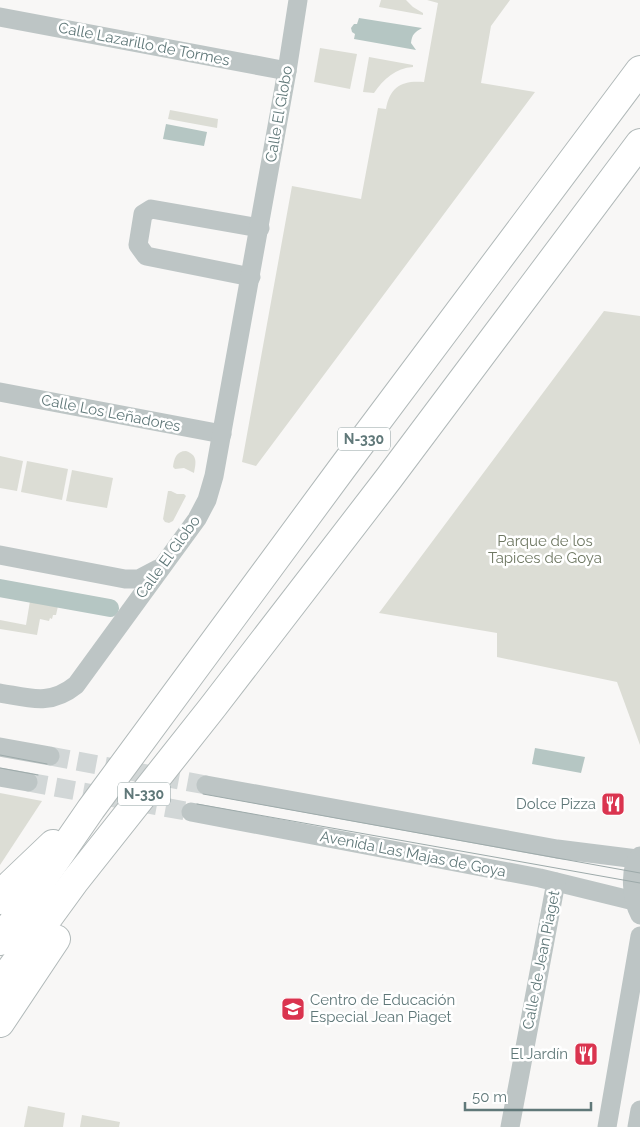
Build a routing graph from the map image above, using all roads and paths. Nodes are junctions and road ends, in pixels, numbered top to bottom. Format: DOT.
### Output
graph roads {
  1 [pos="298,0"];
  2 [pos="0,16"];
  3 [pos="287,70"];
  4 [pos="640,70"];
  5 [pos="640,143"];
  6 [pos="260,228"];
  7 [pos="250,276"];
  8 [pos="0,392"];
  9 [pos="222,434"];
  10 [pos="0,555"];
  11 [pos="163,565"];
  12 [pos="0,693"];
  13 [pos="212,708"];
  14 [pos="0,747"];
  15 [pos="50,756"];
  16 [pos="0,778"];
  17 [pos="28,782"];
  18 [pos="206,785"];
  19 [pos="91,809"];
  20 [pos="191,812"];
  21 [pos="639,857"];
  22 [pos="556,882"];
  23 [pos="0,900"];
  24 [pos="637,908"];
  25 [pos="640,936"];
  26 [pos="0,941"];
  27 [pos="0,984"];
  28 [pos="0,1023"];
  29 [pos="640,1110"];
  30 [pos="510,1127"];
  31 [pos="606,1127"];
  32 [pos="637,1127"];
  1 -- 3 [label="street, Calle El Globo"];
  2 -- 3 [label="street, Calle Lazarillo de Tormes"];
  3 -- 6 [label="street, Calle El Globo"];
  4 -- 19 [label="highway, N-330"];
  5 -- 13 [label="highway, N-330"];
  6 -- 7 [label="street, Calle El Globo"];
  6 -- 7 [label="street"];
  7 -- 9 [label="street, Calle El Globo"];
  8 -- 9 [label="street, Calle Los Leñadores"];
  9 -- 11 [label="street, Calle El Globo"];
  10 -- 11 [label="street"];
  11 -- 12 [label="street, Calle El Globo"];
  13 -- 27 [label="highway, N-330"];
  13 -- 28 [label="highway"];
  14 -- 15 [label="street"];
  16 -- 17 [label="street"];
  18 -- 21 [label="street, Avenida Las Majas de Goya"];
  19 -- 23 [label="highway"];
  19 -- 26 [label="highway, N-330"];
  20 -- 22 [label="street, Avenida Las Majas de Goya"];
  21 -- 24 [label="street"];
  22 -- 24 [label="street, Avenida Las Majas de Goya"];
  22 -- 30 [label="street, Calle de Jean Piaget"];
  25 -- 31 [label="street"];
  29 -- 32 [label="street"];
}
